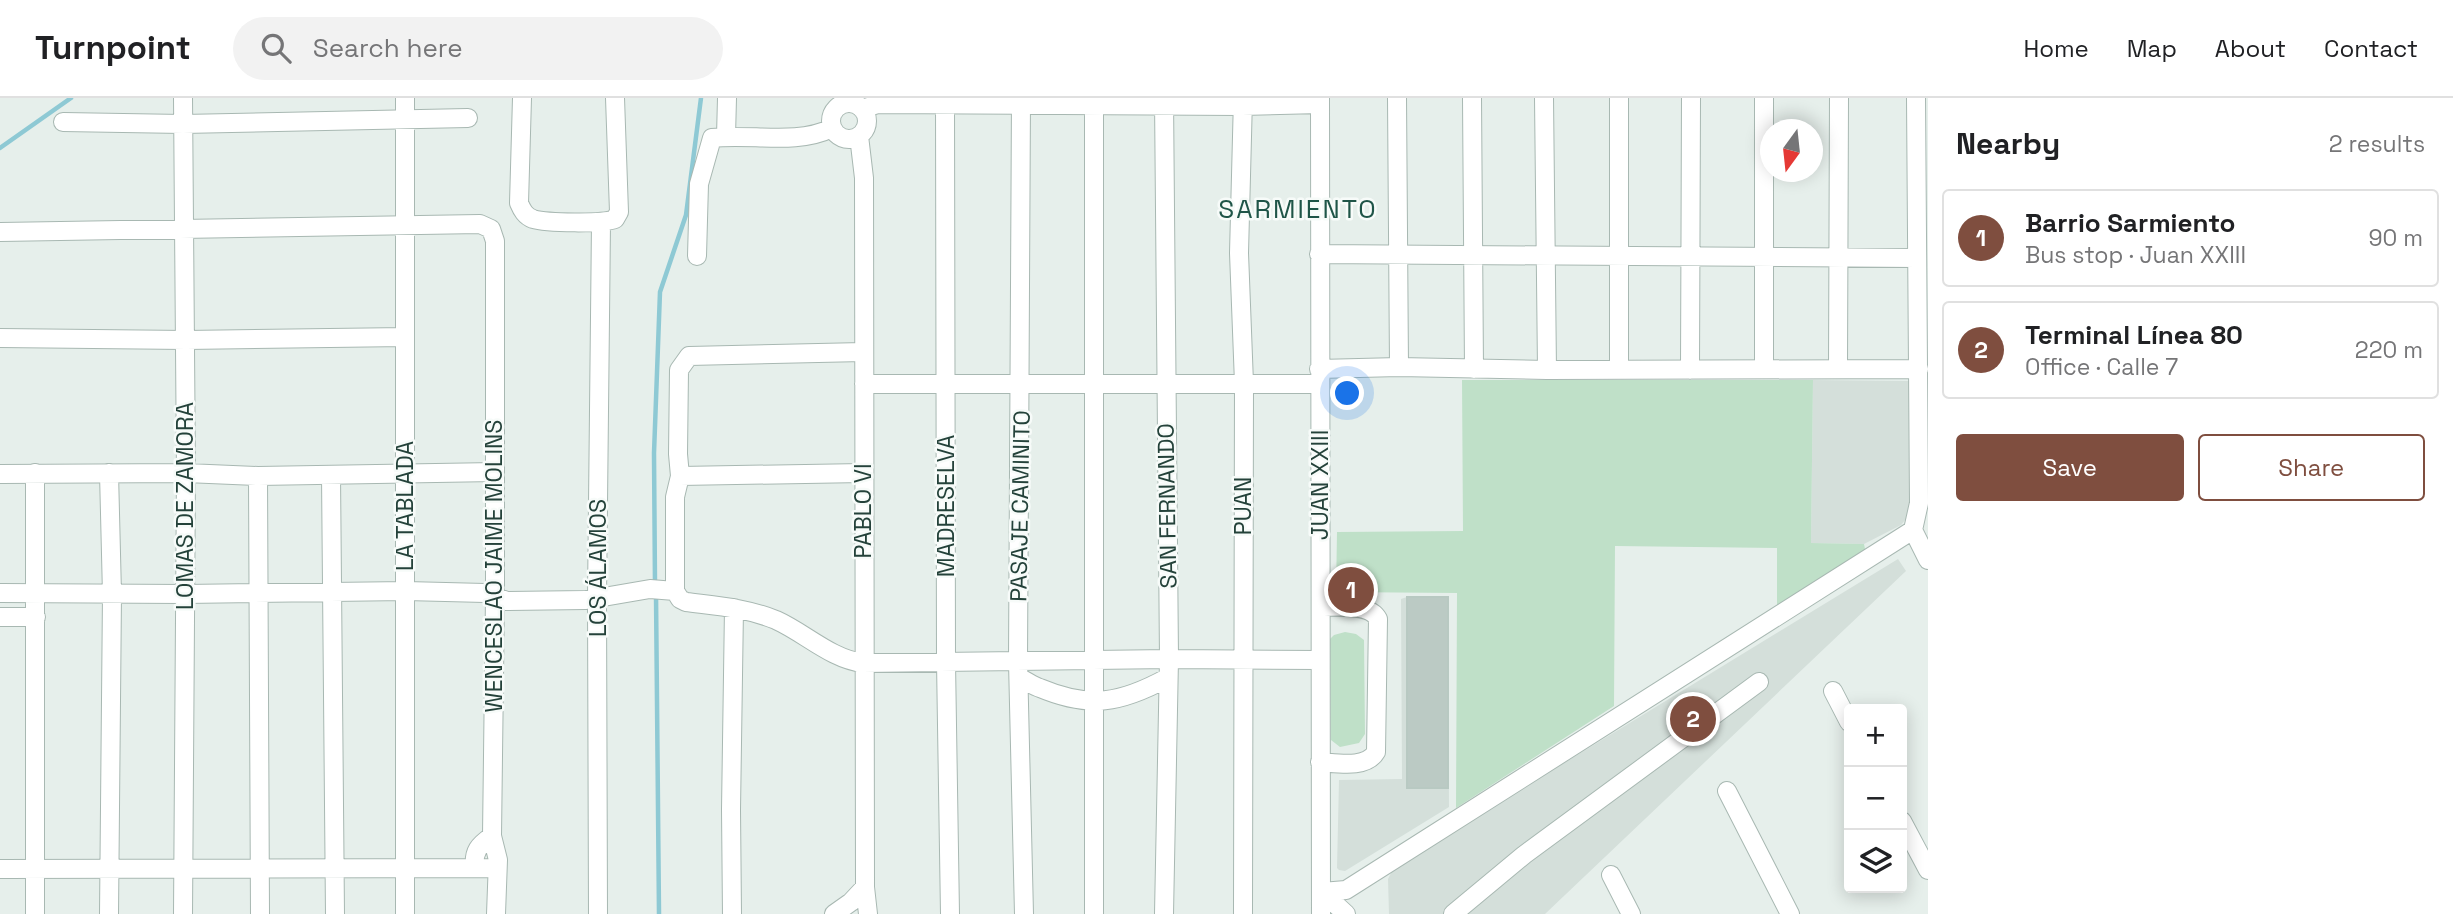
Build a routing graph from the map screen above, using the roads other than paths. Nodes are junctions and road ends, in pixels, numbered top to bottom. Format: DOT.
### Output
graph roads {
  1 [pos="183,98"];
  2 [pos="405,98"];
  3 [pos="522,98"];
  4 [pos="615,98"];
  5 [pos="727,98"];
  6 [pos="1397,98"];
  7 [pos="1472,98"];
  8 [pos="1544,98"];
  9 [pos="1619,98"];
  10 [pos="1691,98"];
  11 [pos="1764,98"];
  12 [pos="1839,98"];
  13 [pos="1916,98"];
  14 [pos="945,101"];
  15 [pos="1021,101"];
  16 [pos="1320,101"];
  17 [pos="1093,102"];
  18 [pos="1164,102"];
  19 [pos="1243,102"];
  20 [pos="855,103"];
  21 [pos="468,118"];
  22 [pos="405,119"];
  23 [pos="63,122"];
  24 [pos="183,124"];
  25 [pos="832,128"];
  26 [pos="726,136"];
  27 [pos="859,136"];
  28 [pos="1922,208"];
  29 [pos="601,223"];
  30 [pos="405,225"];
  31 [pos="184,228"];
  32 [pos="0,232"];
  33 [pos="1319,254"];
  34 [pos="1398,255"];
  35 [pos="697,256"];
  36 [pos="1473,256"];
  37 [pos="1546,256"];
  38 [pos="1620,256"];
  39 [pos="1692,256"];
  40 [pos="1765,256"];
  41 [pos="1839,256"];
  42 [pos="1917,258"];
  43 [pos="1923,285"];
  44 [pos="405,337"];
  45 [pos="0,338"];
  46 [pos="186,340"];
  47 [pos="863,352"];
  48 [pos="1399,367"];
  49 [pos="1838,368"];
  50 [pos="1474,369"];
  51 [pos="1764,369"];
  52 [pos="1919,369"];
  53 [pos="1547,370"];
  54 [pos="1619,370"];
  55 [pos="1690,370"];
  56 [pos="1319,376"];
  57 [pos="1093,383"];
  58 [pos="1165,383"];
  59 [pos="1244,383"];
  60 [pos="864,384"];
  61 [pos="945,384"];
  62 [pos="1021,384"];
  63 [pos="495,472"];
  64 [pos="109,473"];
  65 [pos="186,473"];
  66 [pos="405,473"];
  67 [pos="863,473"];
  68 [pos="0,474"];
  69 [pos="35,474"];
  70 [pos="331,475"];
  71 [pos="258,476"];
  72 [pos="680,476"];
  73 [pos="1913,530"];
  74 [pos="1928,558"];
  75 [pos="662,590"];
  76 [pos="406,591"];
  77 [pos="36,592"];
  78 [pos="331,592"];
  79 [pos="0,593"];
  80 [pos="258,593"];
  81 [pos="112,594"];
  82 [pos="185,594"];
  83 [pos="495,597"];
  84 [pos="597,598"];
  85 [pos="1321,607"];
  86 [pos="734,608"];
  87 [pos="0,617"];
  88 [pos="36,617"];
  89 [pos="1169,659"];
  90 [pos="1243,660"];
  91 [pos="1320,660"];
  92 [pos="1093,661"];
  93 [pos="946,662"];
  94 [pos="863,663"];
  95 [pos="1019,670"];
  96 [pos="1167,678"];
  97 [pos="1759,682"];
  98 [pos="1833,691"];
  99 [pos="1093,702"];
  100 [pos="1844,712"];
  101 [pos="1320,762"];
  102 [pos="1727,791"];
  103 [pos="1907,830"];
  104 [pos="492,836"];
  105 [pos="183,867"];
  106 [pos="260,867"];
  107 [pos="335,867"];
  108 [pos="35,868"];
  109 [pos="110,868"];
  110 [pos="405,868"];
  111 [pos="475,868"];
  112 [pos="497,868"];
  113 [pos="0,869"];
  114 [pos="1928,870"];
  115 [pos="1611,875"];
  116 [pos="865,887"];
  117 [pos="1322,892"];
  118 [pos="1346,913"];
  119 [pos="35,914"];
  120 [pos="109,914"];
  121 [pos="183,914"];
  122 [pos="260,914"];
  123 [pos="335,914"];
  124 [pos="405,914"];
  125 [pos="496,914"];
  126 [pos="598,914"];
  127 [pos="732,914"];
  128 [pos="834,914"];
  129 [pos="868,914"];
  130 [pos="950,914"];
  131 [pos="1024,914"];
  132 [pos="1094,914"];
  133 [pos="1164,914"];
  134 [pos="1243,914"];
  135 [pos="1323,914"];
  136 [pos="1453,914"];
  137 [pos="1631,914"];
  138 [pos="1790,914"];
  1 -- 24 [label="street, LOMAS DE ZAMORA"];
  2 -- 22 [label="street, LA TABLADA"];
  3 -- 29 [label="street"];
  4 -- 29 [label="street"];
  5 -- 26 [label="street"];
  6 -- 34 [label="street"];
  7 -- 36 [label="street"];
  8 -- 37 [label="street"];
  9 -- 38 [label="street"];
  10 -- 39 [label="street"];
  11 -- 40 [label="street"];
  12 -- 41 [label="street"];
  13 -- 28 [label="street"];
  14 -- 15 [label="street"];
  14 -- 20 [label="street"];
  14 -- 61 [label="street, MADRESELVA"];
  15 -- 17 [label="street"];
  15 -- 62 [label="street, PASAJE CAMINITO"];
  16 -- 19 [label="street"];
  16 -- 33 [label="street, JUAN XXIII"];
  17 -- 18 [label="street"];
  17 -- 57 [label="street"];
  18 -- 19 [label="street"];
  18 -- 58 [label="street, SAN FERNANDO"];
  19 -- 59 [label="street, PUAN"];
  20 -- 25 [label="street"];
  20 -- 27 [label="street"];
  21 -- 22 [label="street"];
  22 -- 24 [label="street"];
  22 -- 30 [label="street, LA TABLADA"];
  23 -- 24 [label="street"];
  24 -- 31 [label="street, LOMAS DE ZAMORA"];
  25 -- 26 [label="street"];
  25 -- 27 [label="street"];
  26 -- 35 [label="street"];
  27 -- 47 [label="street, PABLO VI"];
  28 -- 42 [label="street"];
  29 -- 84 [label="street, LOS ÁLAMOS"];
  30 -- 31 [label="street"];
  30 -- 44 [label="street, LA TABLADA"];
  30 -- 63 [label="street, WENCESLAO JAIME MOLINS"];
  31 -- 32 [label="street"];
  31 -- 46 [label="street, LOMAS DE ZAMORA"];
  33 -- 34 [label="street"];
  33 -- 56 [label="street, JUAN XXIII"];
  34 -- 36 [label="street"];
  34 -- 48 [label="street"];
  36 -- 37 [label="street"];
  36 -- 50 [label="street"];
  37 -- 38 [label="street"];
  37 -- 53 [label="street"];
  38 -- 39 [label="street"];
  38 -- 54 [label="street"];
  39 -- 40 [label="street"];
  39 -- 55 [label="street"];
  40 -- 41 [label="street"];
  40 -- 51 [label="street"];
  41 -- 42 [label="street"];
  41 -- 49 [label="street"];
  42 -- 43 [label="street"];
  43 -- 52 [label="street"];
  44 -- 46 [label="street"];
  44 -- 66 [label="street, LA TABLADA"];
  45 -- 46 [label="street"];
  46 -- 65 [label="street, LOMAS DE ZAMORA"];
  47 -- 60 [label="street, PABLO VI"];
  47 -- 72 [label="street"];
  48 -- 50 [label="street"];
  48 -- 56 [label="street"];
  49 -- 51 [label="street"];
  49 -- 52 [label="street"];
  50 -- 53 [label="street"];
  51 -- 55 [label="street"];
  52 -- 73 [label="street"];
  53 -- 54 [label="street"];
  54 -- 55 [label="street"];
  56 -- 59 [label="street"];
  56 -- 85 [label="street, JUAN XXIII"];
  57 -- 58 [label="street"];
  57 -- 62 [label="street"];
  57 -- 92 [label="street"];
  58 -- 59 [label="street"];
  58 -- 89 [label="street, SAN FERNANDO"];
  59 -- 90 [label="street, PUAN"];
  60 -- 61 [label="street"];
  60 -- 67 [label="street, PABLO VI"];
  61 -- 62 [label="street"];
  61 -- 93 [label="street, MADRESELVA"];
  62 -- 95 [label="street, PASAJE CAMINITO"];
  63 -- 66 [label="street"];
  63 -- 83 [label="street, WENCESLAO JAIME MOLINS"];
  64 -- 65 [label="street"];
  64 -- 69 [label="street"];
  64 -- 81 [label="street"];
  65 -- 71 [label="street"];
  65 -- 82 [label="street, LOMAS DE ZAMORA"];
  66 -- 70 [label="street"];
  66 -- 76 [label="street, LA TABLADA"];
  67 -- 72 [label="street"];
  67 -- 94 [label="street, PABLO VI"];
  68 -- 69 [label="street"];
  69 -- 77 [label="street"];
  70 -- 71 [label="street"];
  70 -- 78 [label="street"];
  71 -- 80 [label="street"];
  72 -- 75 [label="street"];
  73 -- 74 [label="street"];
  73 -- 117 [label="street"];
  75 -- 84 [label="street"];
  75 -- 86 [label="street"];
  76 -- 78 [label="street"];
  76 -- 83 [label="street"];
  76 -- 110 [label="street, LA TABLADA"];
  77 -- 79 [label="street"];
  77 -- 81 [label="street"];
  77 -- 88 [label="street"];
  78 -- 80 [label="street"];
  78 -- 107 [label="street"];
  80 -- 82 [label="street"];
  80 -- 106 [label="street"];
  81 -- 82 [label="street"];
  81 -- 109 [label="street"];
  82 -- 105 [label="street, LOMAS DE ZAMORA"];
  83 -- 84 [label="street"];
  83 -- 104 [label="street, WENCESLAO JAIME MOLINS"];
  84 -- 126 [label="street, LOS ÁLAMOS"];
  85 -- 91 [label="street, JUAN XXIII"];
  85 -- 101 [label="street"];
  86 -- 94 [label="street"];
  86 -- 127 [label="street"];
  87 -- 88 [label="street"];
  88 -- 108 [label="street"];
  89 -- 90 [label="street"];
  89 -- 92 [label="street"];
  89 -- 96 [label="street, SAN FERNANDO"];
  90 -- 91 [label="street"];
  90 -- 134 [label="street, PUAN"];
  91 -- 101 [label="street, JUAN XXIII"];
  92 -- 95 [label="street"];
  92 -- 99 [label="street"];
  93 -- 94 [label="street"];
  93 -- 95 [label="street"];
  93 -- 130 [label="street, MADRESELVA"];
  94 -- 116 [label="street, PABLO VI"];
  95 -- 99 [label="street"];
  95 -- 131 [label="street, PASAJE CAMINITO"];
  96 -- 99 [label="street"];
  96 -- 133 [label="street, SAN FERNANDO"];
  97 -- 136 [label="street"];
  98 -- 100 [label="street"];
  99 -- 132 [label="street"];
  101 -- 117 [label="street, JUAN XXIII"];
  102 -- 138 [label="street"];
  103 -- 114 [label="street"];
  104 -- 111 [label="street"];
  104 -- 112 [label="street, WENCESLAO JAIME MOLINS"];
  105 -- 106 [label="street"];
  105 -- 109 [label="street"];
  105 -- 121 [label="street, LOMAS DE ZAMORA"];
  106 -- 107 [label="street"];
  106 -- 122 [label="street"];
  107 -- 110 [label="street"];
  107 -- 123 [label="street"];
  108 -- 109 [label="street"];
  108 -- 113 [label="street"];
  108 -- 119 [label="street"];
  109 -- 120 [label="street"];
  110 -- 111 [label="street"];
  110 -- 124 [label="street, LA TABLADA"];
  111 -- 112 [label="street"];
  112 -- 125 [label="street, WENCESLAO JAIME MOLINS"];
  115 -- 137 [label="street"];
  116 -- 128 [label="street"];
  116 -- 129 [label="street, PABLO VI"];
  117 -- 118 [label="street"];
  117 -- 135 [label="street, JUAN XXIII"];
  118 -- 135 [label="street"];
}
